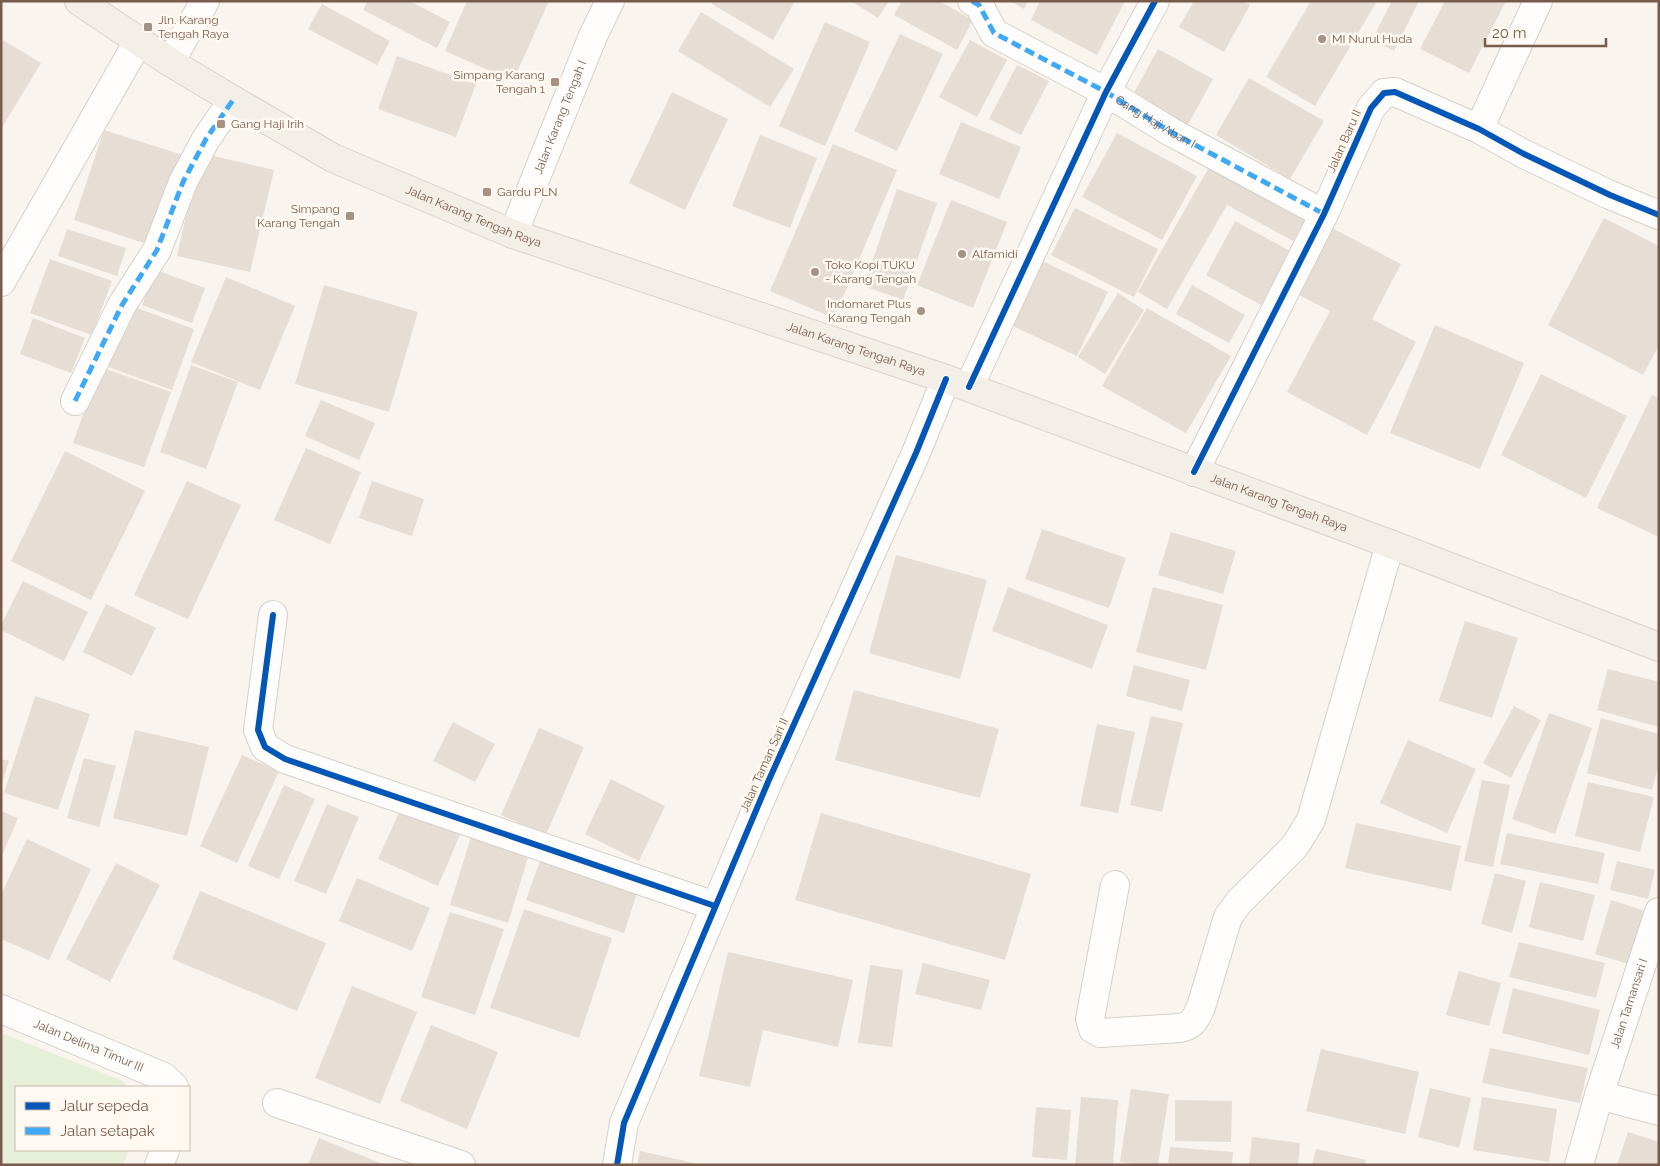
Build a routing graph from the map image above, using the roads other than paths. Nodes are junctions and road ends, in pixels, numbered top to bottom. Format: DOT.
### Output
graph roads {
  1 [pos="79,1"];
  2 [pos="205,1"];
  3 [pos="610,1"];
  4 [pos="972,1"];
  5 [pos="1155,1"];
  6 [pos="1538,1"];
  7 [pos="138,42"];
  8 [pos="170,62"];
  9 [pos="1106,92"];
  10 [pos="233,100"];
  11 [pos="1479,129"];
  12 [pos="1324,214"];
  13 [pos="1659,215"];
  14 [pos="513,234"];
  15 [pos="2,278"];
  16 [pos="958,383"];
  17 [pos="75,401"];
  18 [pos="1194,472"];
  19 [pos="1390,544"];
  20 [pos="273,615"];
  21 [pos="1659,647"];
  22 [pos="1115,885"];
  23 [pos="715,906"];
  24 [pos="1659,912"];
  25 [pos="1,1009"];
  26 [pos="173,1086"];
  27 [pos="1599,1094"];
  28 [pos="277,1103"];
  29 [pos="1659,1111"];
  30 [pos="165,1151"];
  31 [pos="159,1165"];
  32 [pos="460,1165"];
  33 [pos="617,1165"];
  34 [pos="1579,1165"];
  1 -- 7 [label="main road, Jalan Karang Tengah Raya"];
  2 -- 8 [label="street"];
  3 -- 14 [label="street, Jalan Karang Tengah I"];
  4 -- 9 [label="street, Gang Haji Aban I"];
  5 -- 9 [label="street, Jalan Taman Sari II"];
  6 -- 11 [label="street"];
  7 -- 8 [label="main road, Jalan Karang Tengah Raya"];
  7 -- 15 [label="street"];
  8 -- 10 [label="main road, Jalan Karang Tengah Raya"];
  9 -- 12 [label="street, Gang Haji Aban I"];
  9 -- 16 [label="street, Jalan Taman Sari II"];
  10 -- 14 [label="main road, Jalan Karang Tengah Raya"];
  10 -- 17 [label="street"];
  11 -- 12 [label="street, Jalan Baru II"];
  11 -- 13 [label="street, Jalan Baru II"];
  12 -- 18 [label="street, Jalan Baru II"];
  14 -- 16 [label="main road, Jalan Karang Tengah Raya"];
  16 -- 18 [label="main road, Jalan Karang Tengah Raya"];
  16 -- 23 [label="street, Jalan Taman Sari II"];
  18 -- 19 [label="main road, Jalan Karang Tengah Raya"];
  19 -- 21 [label="main road, Jalan Karang Tengah Raya"];
  19 -- 22 [label="street"];
  20 -- 23 [label="street"];
  23 -- 33 [label="street, Jalan Taman Sari II"];
  24 -- 27 [label="street, Jalan Tamansari I"];
  25 -- 26 [label="street, Jalan Delima Timur III"];
  27 -- 29 [label="street"];
  27 -- 34 [label="street, Jalan Tamansari I"];
  28 -- 32 [label="street"];
  30 -- 31 [label="street"];
}
